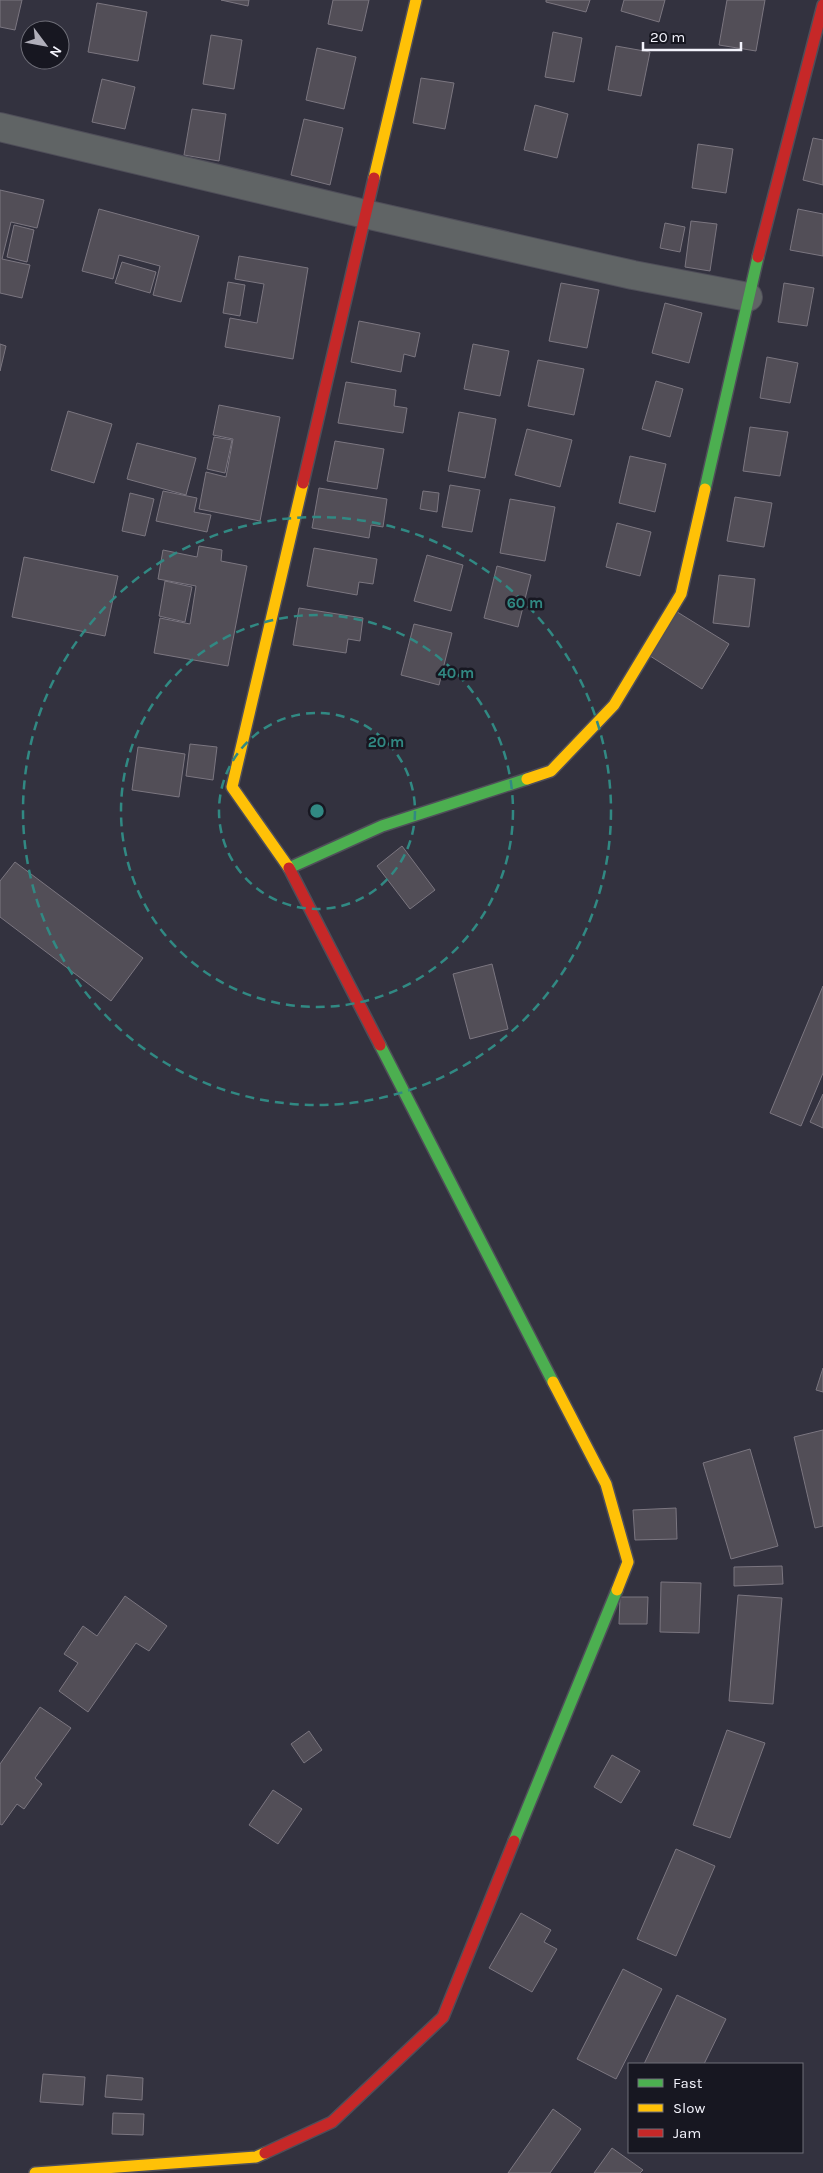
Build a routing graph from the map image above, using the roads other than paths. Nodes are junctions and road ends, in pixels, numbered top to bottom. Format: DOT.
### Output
graph roads {
  1 [pos="416,0"];
  2 [pos="823,6"];
  3 [pos="1,129"];
  4 [pos="365,214"];
  5 [pos="748,297"];
  6 [pos="289,868"];
  7 [pos="35,2173"];
  1 -- 4 [label="street"];
  2 -- 5 [label="street"];
  3 -- 4 [label="street"];
  4 -- 5 [label="street"];
  4 -- 6 [label="street"];
  5 -- 6 [label="street"];
  6 -- 7 [label="street"];
}
